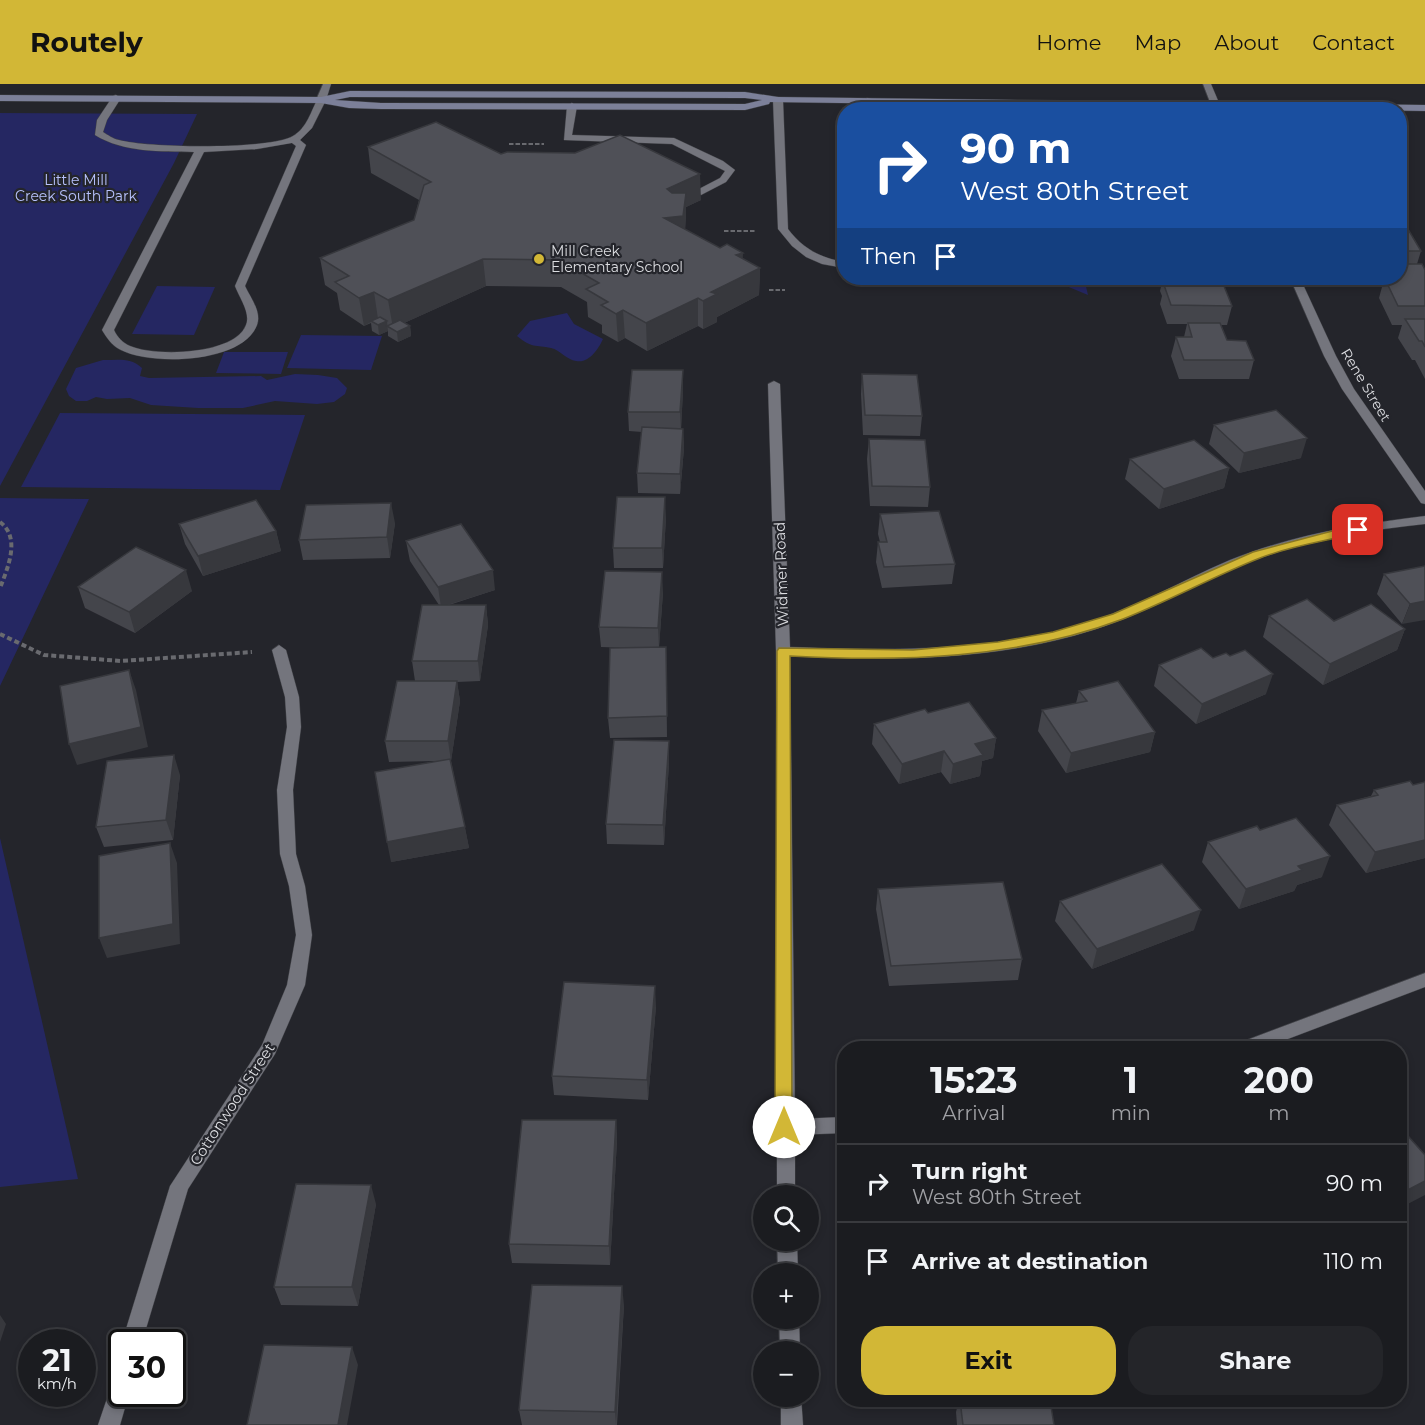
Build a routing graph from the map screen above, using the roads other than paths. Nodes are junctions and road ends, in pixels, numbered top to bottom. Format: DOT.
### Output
graph roads {
  1 [pos="327,84"];
  2 [pos="1207,84"];
  3 [pos="0,98"];
  4 [pos="116,98"];
  5 [pos="321,100"];
  6 [pos="778,100"];
  7 [pos="1214,102"];
  8 [pos="837,103"];
  9 [pos="572,106"];
  10 [pos="1407,108"];
  11 [pos="1425,108"];
  12 [pos="294,140"];
  13 [pos="201,148"];
  14 [pos="700,192"];
  15 [pos="837,263"];
  16 [pos="1298,285"];
  17 [pos="774,384"];
  18 [pos="1425,500"];
  19 [pos="1425,520"];
  20 [pos="279,650"];
  21 [pos="783,651"];
  22 [pos="1425,980"];
  23 [pos="1264,1041"];
  24 [pos="837,1125"];
  25 [pos="784,1127"];
  26 [pos="786,1185"];
  27 [pos="136,1329"];
  28 [pos="114,1407"];
  29 [pos="791,1407"];
  30 [pos="109,1425"];
  31 [pos="792,1425"];
  1 -- 5 [label="street"];
  2 -- 7 [label="street"];
  3 -- 4 [label="street"];
  4 -- 5 [label="street"];
  4 -- 13 [label="street"];
  5 -- 6 [label="street"];
  5 -- 9 [label="street"];
  5 -- 12 [label="street"];
  6 -- 8 [label="street"];
  6 -- 9 [label="street"];
  6 -- 15 [label="street"];
  9 -- 14 [label="street"];
  10 -- 11 [label="street"];
  12 -- 13 [label="street"];
  12 -- 13 [label="street"];
  16 -- 18 [label="street, Rene Street"];
  17 -- 21 [label="street, Widmer Road"];
  19 -- 21 [label="street"];
  20 -- 27 [label="street, Cottonwood Street"];
  21 -- 25 [label="street, Widmer Road"];
  22 -- 23 [label="street"];
  24 -- 25 [label="street"];
  25 -- 26 [label="street, Widmer Road"];
  28 -- 30 [label="street"];
  29 -- 31 [label="street"];
}
